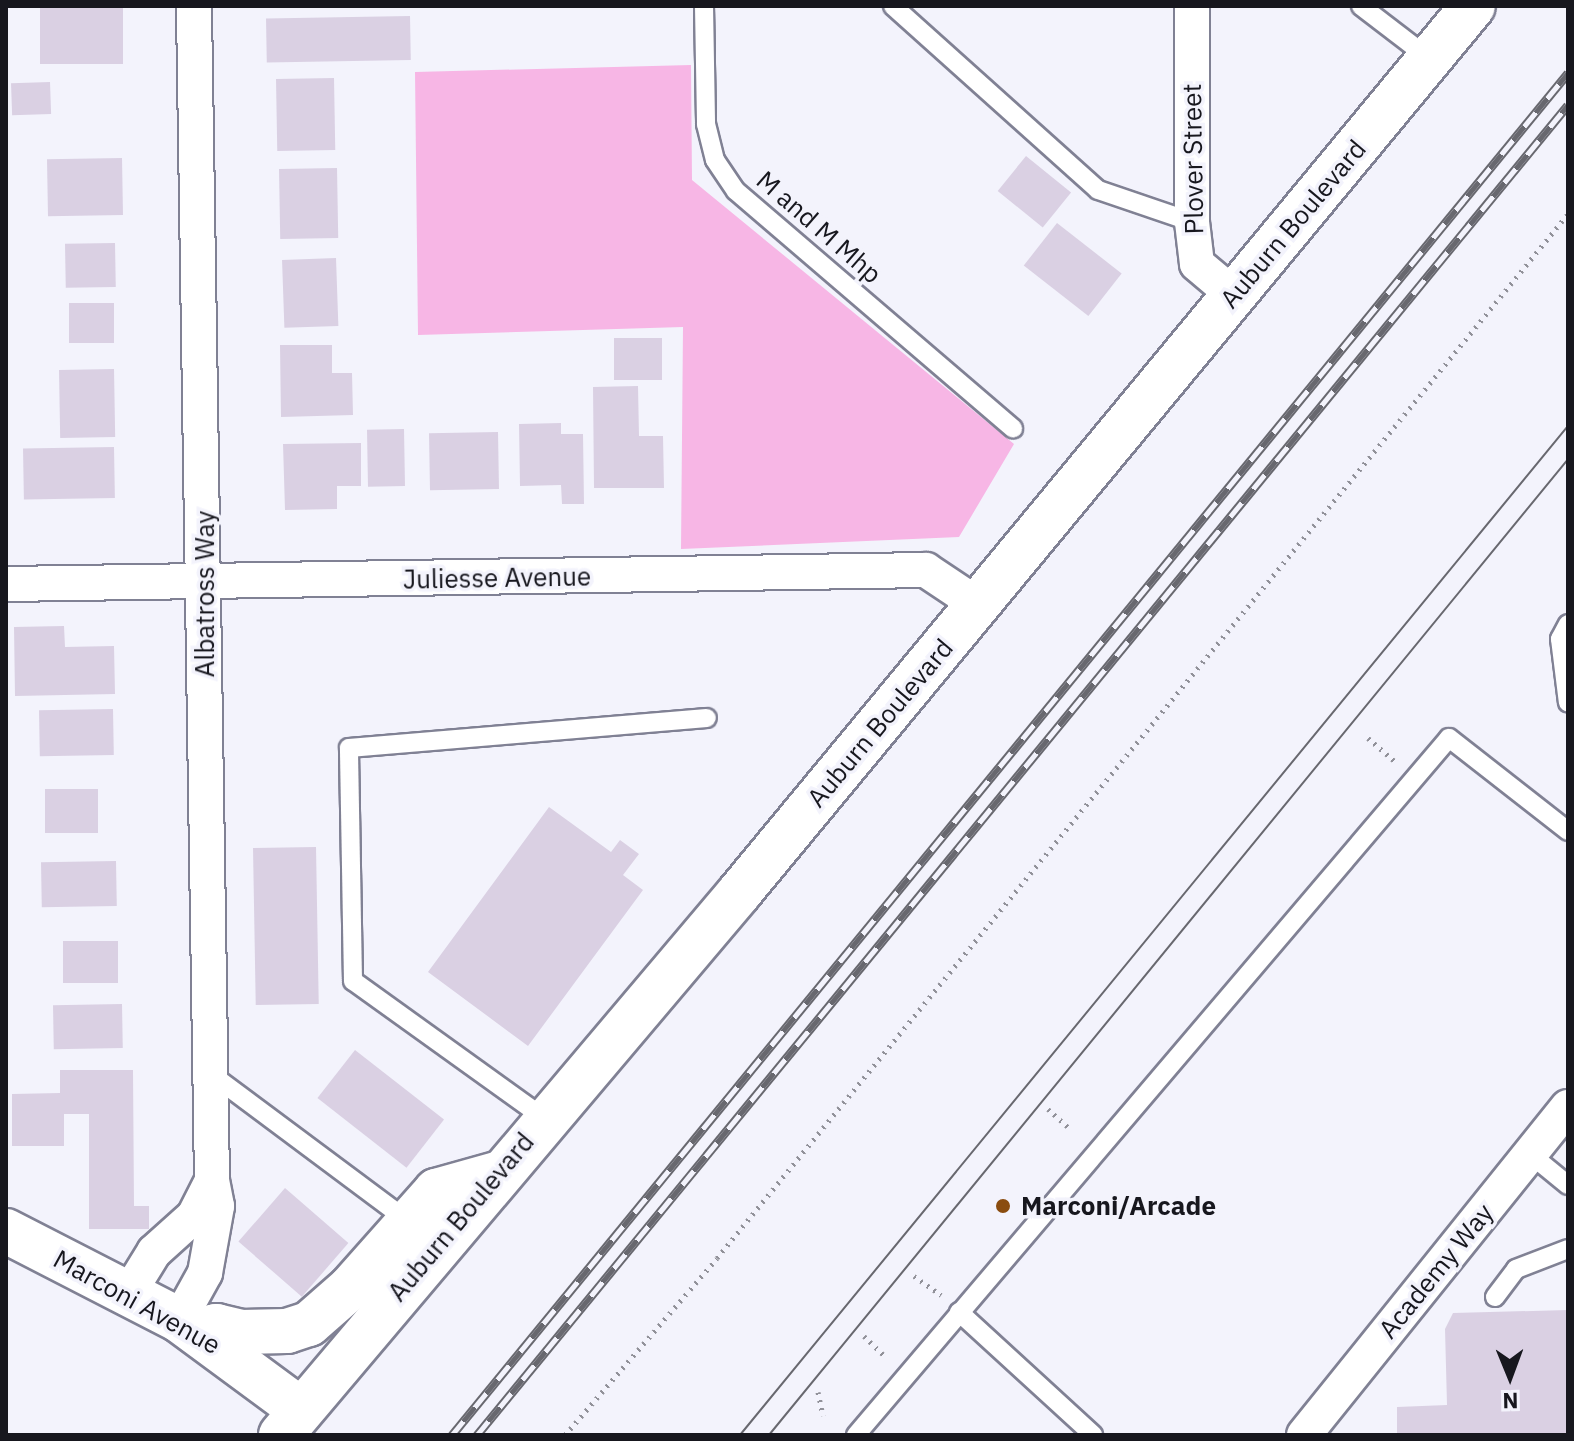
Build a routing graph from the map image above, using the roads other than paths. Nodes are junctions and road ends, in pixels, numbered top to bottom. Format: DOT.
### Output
graph roads {
  1 [pos="194,6"];
  2 [pos="704,6"];
  3 [pos="893,6"];
  4 [pos="1192,6"];
  5 [pos="1361,6"];
  6 [pos="1473,6"];
  7 [pos="1430,59"];
  8 [pos="1192,222"];
  9 [pos="1234,295"];
  10 [pos="1013,428"];
  11 [pos="205,583"];
  12 [pos="6,584"];
  13 [pos="977,604"];
  14 [pos="1568,624"];
  15 [pos="1568,703"];
  16 [pos="707,718"];
  17 [pos="1568,831"];
  18 [pos="211,1074"];
  19 [pos="1568,1107"];
  20 [pos="544,1118"];
  21 [pos="1530,1154"];
  22 [pos="497,1174"];
  23 [pos="212,1181"];
  24 [pos="1568,1185"];
  25 [pos="407,1220"];
  26 [pos="6,1231"];
  27 [pos="1568,1249"];
  28 [pos="130,1291"];
  29 [pos="1495,1297"];
  30 [pos="954,1306"];
  31 [pos="187,1325"];
  32 [pos="291,1423"];
  33 [pos="856,1435"];
  34 [pos="1093,1435"];
  35 [pos="1304,1435"];
  1 -- 11 [label="street, Albatross Way"];
  2 -- 10 [label="lane, M and M Mhp"];
  3 -- 8 [label="lane"];
  4 -- 8 [label="street, Plover Street"];
  5 -- 7 [label="lane"];
  6 -- 7 [label="street, Auburn Boulevard"];
  7 -- 9 [label="street, Auburn Boulevard"];
  8 -- 9 [label="street, Plover Street"];
  9 -- 13 [label="street, Auburn Boulevard"];
  11 -- 12 [label="street, Juliesse Avenue"];
  11 -- 13 [label="street, Juliesse Avenue"];
  11 -- 18 [label="street, Albatross Way"];
  13 -- 20 [label="street, Auburn Boulevard"];
  14 -- 15 [label="lane"];
  16 -- 20 [label="lane"];
  17 -- 30 [label="lane"];
  18 -- 23 [label="street, Albatross Way"];
  18 -- 25 [label="lane"];
  19 -- 21 [label="street, Academy Way"];
  20 -- 22 [label="street, Auburn Boulevard"];
  21 -- 24 [label="lane"];
  21 -- 35 [label="street, Academy Way"];
  22 -- 25 [label="street"];
  22 -- 32 [label="street, Auburn Boulevard"];
  23 -- 28 [label="street, Albatross Way"];
  23 -- 31 [label="street, Albatross Way"];
  25 -- 31 [label="street"];
  26 -- 28 [label="street, Marconi Avenue"];
  27 -- 29 [label="lane"];
  28 -- 31 [label="street, Marconi Avenue"];
  30 -- 33 [label="lane"];
  30 -- 34 [label="lane"];
  31 -- 32 [label="street, Marconi Avenue"];
}
